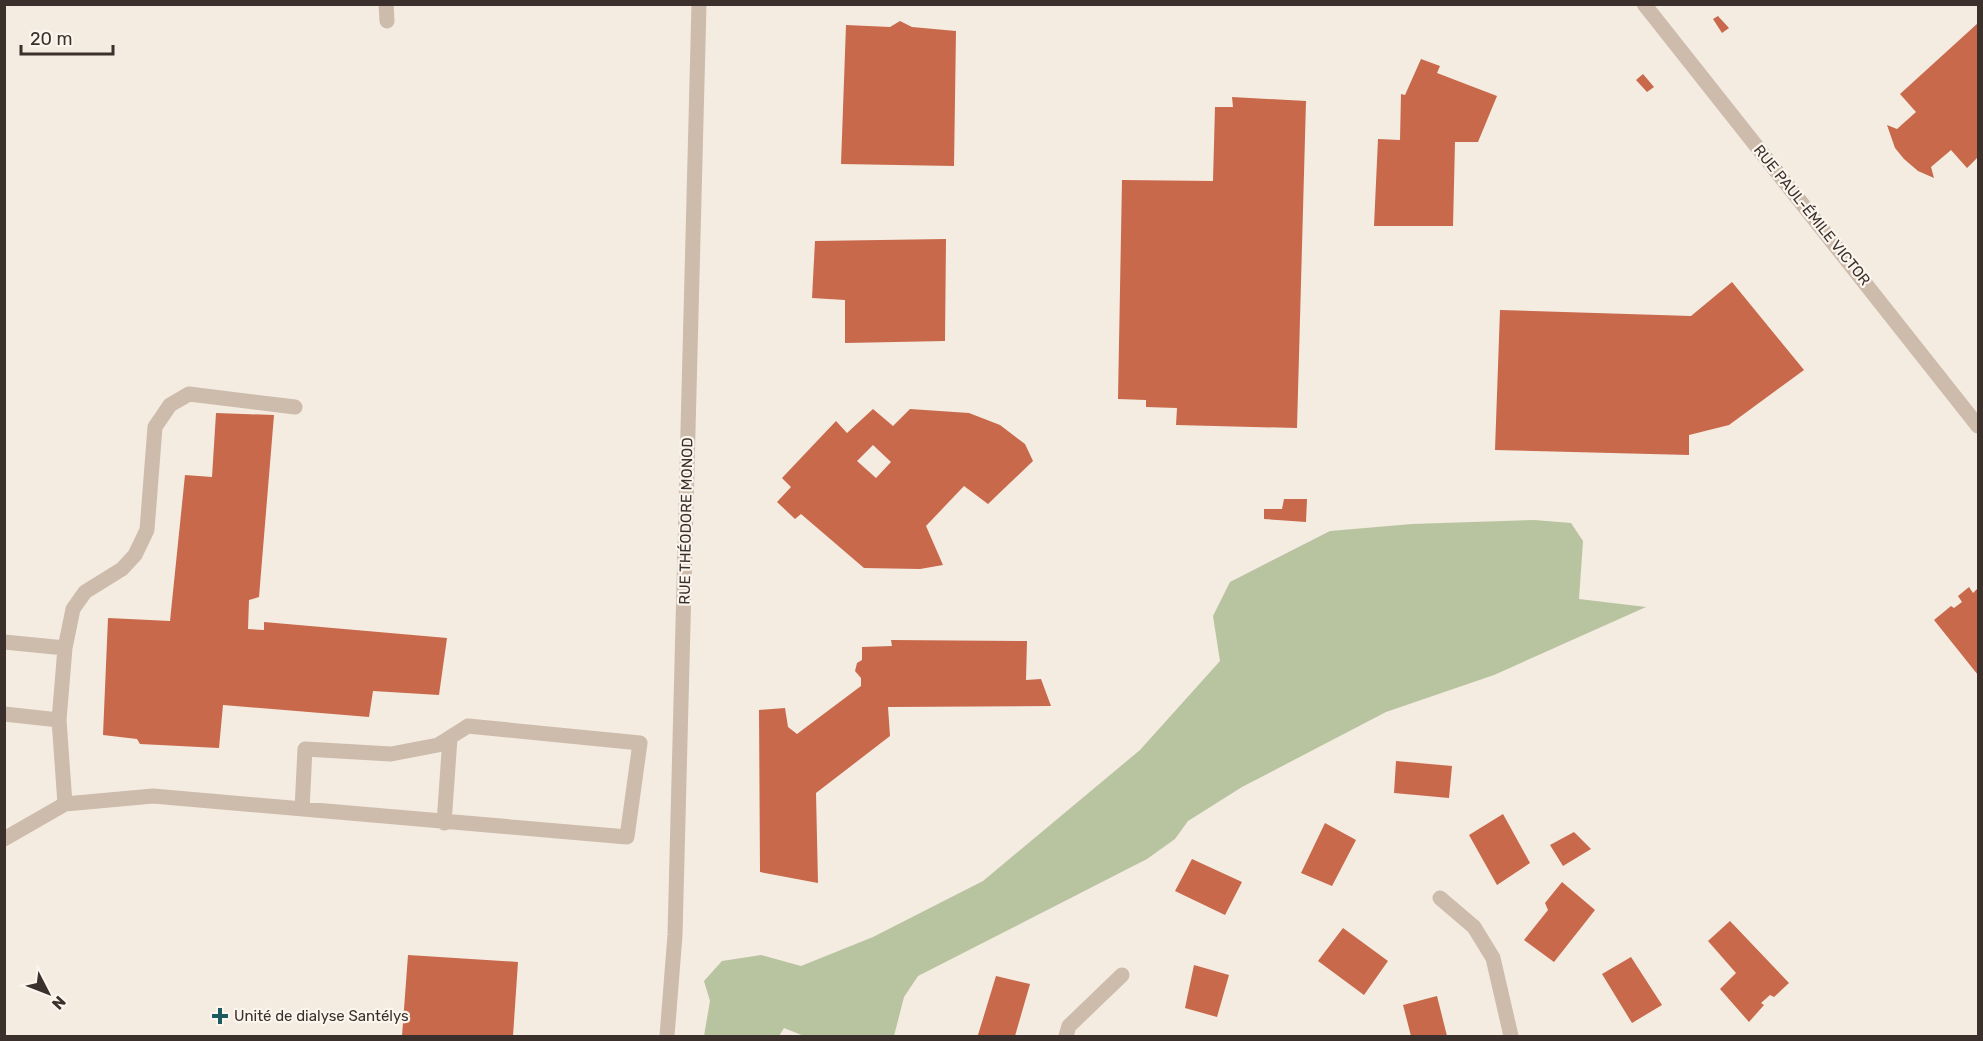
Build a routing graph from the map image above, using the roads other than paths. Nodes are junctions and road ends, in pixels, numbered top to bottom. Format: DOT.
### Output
graph roads {
  1 [pos="386,4"];
  2 [pos="699,4"];
  3 [pos="1644,4"];
  4 [pos="387,21"];
  5 [pos="296,407"];
  6 [pos="1978,426"];
  7 [pos="4,642"];
  8 [pos="65,648"];
  9 [pos="4,714"];
  10 [pos="59,720"];
  11 [pos="450,738"];
  12 [pos="65,804"];
  13 [pos="302,809"];
  14 [pos="444,823"];
  15 [pos="4,839"];
  16 [pos="1440,898"];
  17 [pos="1122,975"];
  18 [pos="667,1036"];
  19 [pos="1066,1036"];
  20 [pos="1511,1036"];
  1 -- 4 [label="street"];
  2 -- 18 [label="street, RUE THÉODORE MONOD"];
  3 -- 6 [label="street, RUE PAUL-ÉMILE VICTOR"];
  5 -- 8 [label="street"];
  7 -- 8 [label="street"];
  8 -- 10 [label="street"];
  9 -- 10 [label="street"];
  10 -- 12 [label="street"];
  11 -- 13 [label="street"];
  11 -- 14 [label="street"];
  11 -- 14 [label="street"];
  12 -- 13 [label="street"];
  12 -- 15 [label="street"];
  13 -- 14 [label="street"];
  16 -- 20 [label="street"];
  17 -- 19 [label="street"];
}
